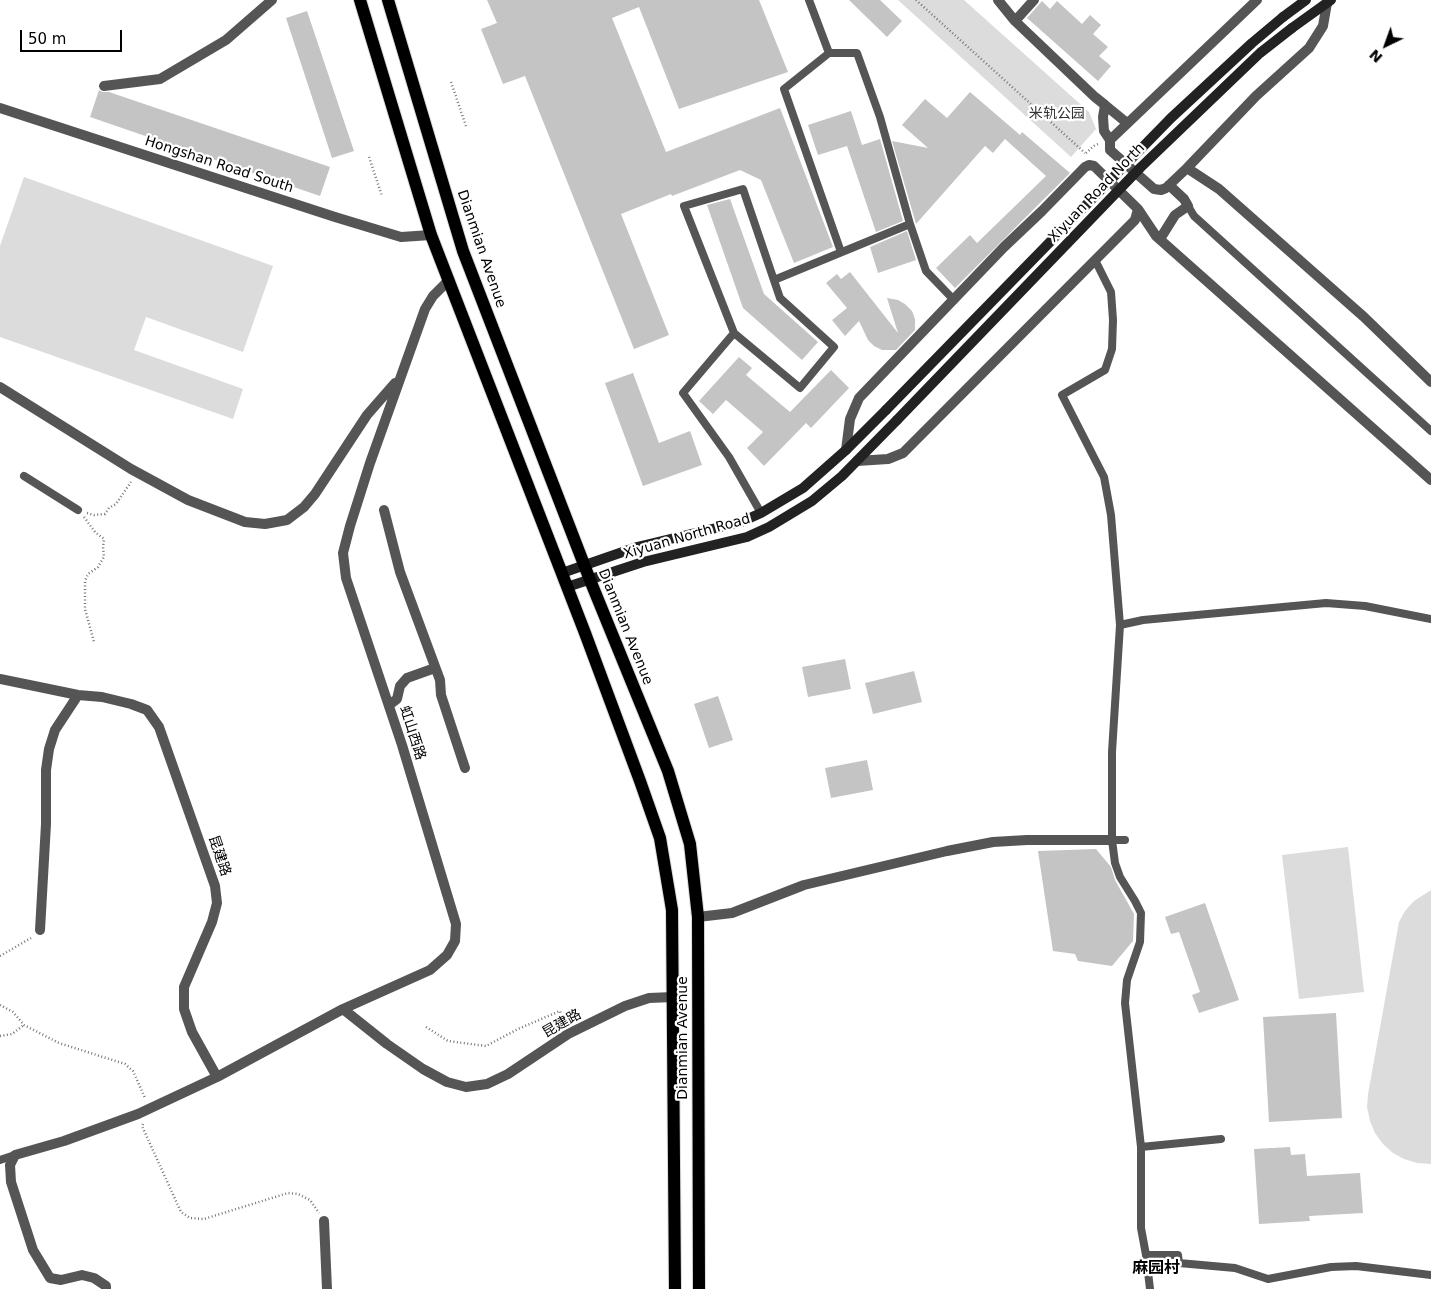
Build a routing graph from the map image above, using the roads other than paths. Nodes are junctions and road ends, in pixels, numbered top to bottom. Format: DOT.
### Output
graph roads {
  1 [pos="272,0"];
  2 [pos="360,0"];
  3 [pos="388,0"];
  4 [pos="809,0"];
  5 [pos="998,0"];
  6 [pos="1034,0"];
  7 [pos="1257,0"];
  8 [pos="1306,0"];
  9 [pos="1329,1"];
  10 [pos="1015,21"];
  11 [pos="829,53"];
  12 [pos="104,86"];
  13 [pos="1105,104"];
  14 [pos="0,108"];
  15 [pos="1127,123"];
  16 [pos="1110,140"];
  17 [pos="1187,168"];
  18 [pos="1169,185"];
  19 [pos="1188,206"];
  20 [pos="1138,209"];
  21 [pos="910,224"];
  22 [pos="431,235"];
  23 [pos="1160,239"];
  24 [pos="841,252"];
  25 [pos="1095,260"];
  26 [pos="449,280"];
  27 [pos="774,280"];
  28 [pos="954,300"];
  29 [pos="734,333"];
  30 [pos="399,379"];
  31 [pos="1431,382"];
  32 [pos="0,387"];
  33 [pos="886,410"];
  34 [pos="898,420"];
  35 [pos="1431,431"];
  36 [pos="846,450"];
  37 [pos="856,461"];
  38 [pos="24,476"];
  39 [pos="1431,480"];
  40 [pos="78,510"];
  41 [pos="384,510"];
  42 [pos="761,513"];
  43 [pos="584,566"];
  44 [pos="562,574"];
  45 [pos="590,580"];
  46 [pos="567,587"];
  47 [pos="1431,619"];
  48 [pos="1120,625"];
  49 [pos="435,668"];
  50 [pos="0,678"];
  51 [pos="78,695"];
  52 [pos="389,705"];
  53 [pos="464,768"];
  54 [pos="1112,840"];
  55 [pos="1125,840"];
  56 [pos="698,917"];
  57 [pos="40,930"];
  58 [pos="674,997"];
  59 [pos="342,1008"];
  60 [pos="217,1077"];
  61 [pos="1221,1138"];
  62 [pos="1141,1147"];
  63 [pos="14,1155"];
  64 [pos="0,1160"];
  65 [pos="324,1221"];
  66 [pos="1146,1256"];
  67 [pos="1431,1275"];
  68 [pos="106,1289"];
  69 [pos="327,1289"];
  70 [pos="675,1289"];
  71 [pos="699,1289"];
  72 [pos="1150,1289"];
  1 -- 12 [label="street"];
  2 -- 22 [label="main road, Dianmian Avenue"];
  3 -- 43 [label="main road, Dianmian Avenue"];
  4 -- 11 [label="lane"];
  5 -- 10 [label="street"];
  6 -- 10 [label="street"];
  7 -- 15 [label="street"];
  8 -- 33 [label="main road, Xiyuan Road North, bridge"];
  9 -- 17 [label="street"];
  9 -- 34 [label="main road, Xiyuan Road North, bridge"];
  10 -- 13 [label="street"];
  11 -- 21 [label="lane"];
  11 -- 24 [label="lane"];
  13 -- 15 [label="street"];
  13 -- 16 [label="street"];
  14 -- 22 [label="street, Hongshan Road South"];
  15 -- 16 [label="street"];
  16 -- 18 [label="street"];
  17 -- 18 [label="street"];
  17 -- 31 [label="street"];
  18 -- 19 [label="street"];
  19 -- 23 [label="street"];
  19 -- 35 [label="lane"];
  20 -- 23 [label="street"];
  20 -- 25 [label="street"];
  20 -- 28 [label="street"];
  21 -- 24 [label="lane"];
  21 -- 28 [label="lane"];
  22 -- 26 [label="main road, Dianmian Avenue"];
  23 -- 39 [label="street"];
  24 -- 27 [label="lane"];
  25 -- 37 [label="street"];
  25 -- 48 [label="lane"];
  26 -- 30 [label="street, 虹山西路"];
  26 -- 44 [label="main road, Dianmian Avenue"];
  27 -- 29 [label="lane"];
  27 -- 29 [label="lane"];
  28 -- 36 [label="street"];
  29 -- 42 [label="lane"];
  30 -- 32 [label="street"];
  30 -- 52 [label="street, 虹山西路"];
  33 -- 36 [label="main road, Xiyuan North Road"];
  34 -- 37 [label="main road, Xiyuan North Road"];
  36 -- 42 [label="main road, Xiyuan North Road"];
  37 -- 45 [label="main road, Xiyuan North Road"];
  38 -- 40 [label="lane"];
  41 -- 49 [label="street"];
  42 -- 43 [label="main road, Xiyuan North Road"];
  43 -- 44 [label="main road, Xiyuan North Road"];
  43 -- 45 [label="main road, Dianmian Avenue"];
  44 -- 46 [label="main road, Dianmian Avenue"];
  45 -- 46 [label="main road, Xiyuan North Road"];
  45 -- 56 [label="main road, Dianmian Avenue"];
  46 -- 58 [label="main road, Dianmian Avenue"];
  47 -- 48 [label="lane"];
  48 -- 54 [label="lane"];
  49 -- 52 [label="street"];
  49 -- 53 [label="street"];
  50 -- 51 [label="street, 昆建路"];
  51 -- 57 [label="street"];
  51 -- 60 [label="street, 昆建路"];
  52 -- 59 [label="street, 虹山西路"];
  54 -- 55 [label="lane"];
  54 -- 56 [label="street"];
  54 -- 62 [label="lane"];
  56 -- 71 [label="main road, Dianmian Avenue"];
  58 -- 59 [label="street, 昆建路"];
  58 -- 70 [label="main road, Dianmian Avenue"];
  59 -- 60 [label="street, 虹山西路"];
  60 -- 63 [label="street, 虹山西路"];
  61 -- 62 [label="lane"];
  62 -- 66 [label="lane"];
  63 -- 64 [label="lane"];
  63 -- 68 [label="street"];
  65 -- 69 [label="street"];
  66 -- 67 [label="lane"];
  66 -- 72 [label="lane"];
}
